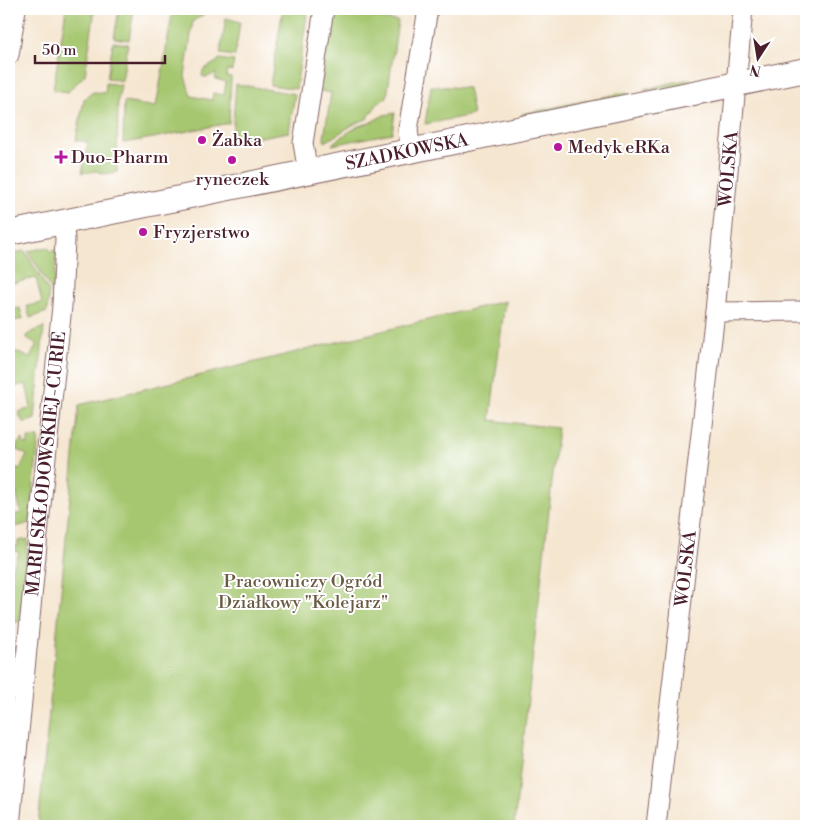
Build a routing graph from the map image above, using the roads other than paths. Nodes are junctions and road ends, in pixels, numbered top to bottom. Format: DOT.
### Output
graph roads {
  1 [pos="16,9"];
  2 [pos="324,9"];
  3 [pos="428,9"];
  4 [pos="743,9"];
  5 [pos="9,55"];
  6 [pos="806,70"];
  7 [pos="737,84"];
  8 [pos="411,152"];
  9 [pos="308,173"];
  10 [pos="62,222"];
  11 [pos="9,233"];
  12 [pos="806,311"];
  13 [pos="715,312"];
  14 [pos="10,826"];
  15 [pos="656,826"];
  1 -- 5 [label="street"];
  2 -- 9 [label="street"];
  3 -- 8 [label="street"];
  4 -- 7 [label="street, WOLSKA"];
  6 -- 7 [label="street, SZADKOWSKA"];
  7 -- 8 [label="street, SZADKOWSKA"];
  7 -- 13 [label="street, WOLSKA"];
  8 -- 9 [label="street, SZADKOWSKA"];
  9 -- 10 [label="street, SZADKOWSKA"];
  10 -- 11 [label="street, SZADKOWSKA"];
  10 -- 14 [label="street, MARII SKŁODOWSKIEJ-CURIE"];
  12 -- 13 [label="street"];
  13 -- 15 [label="street, WOLSKA"];
}
